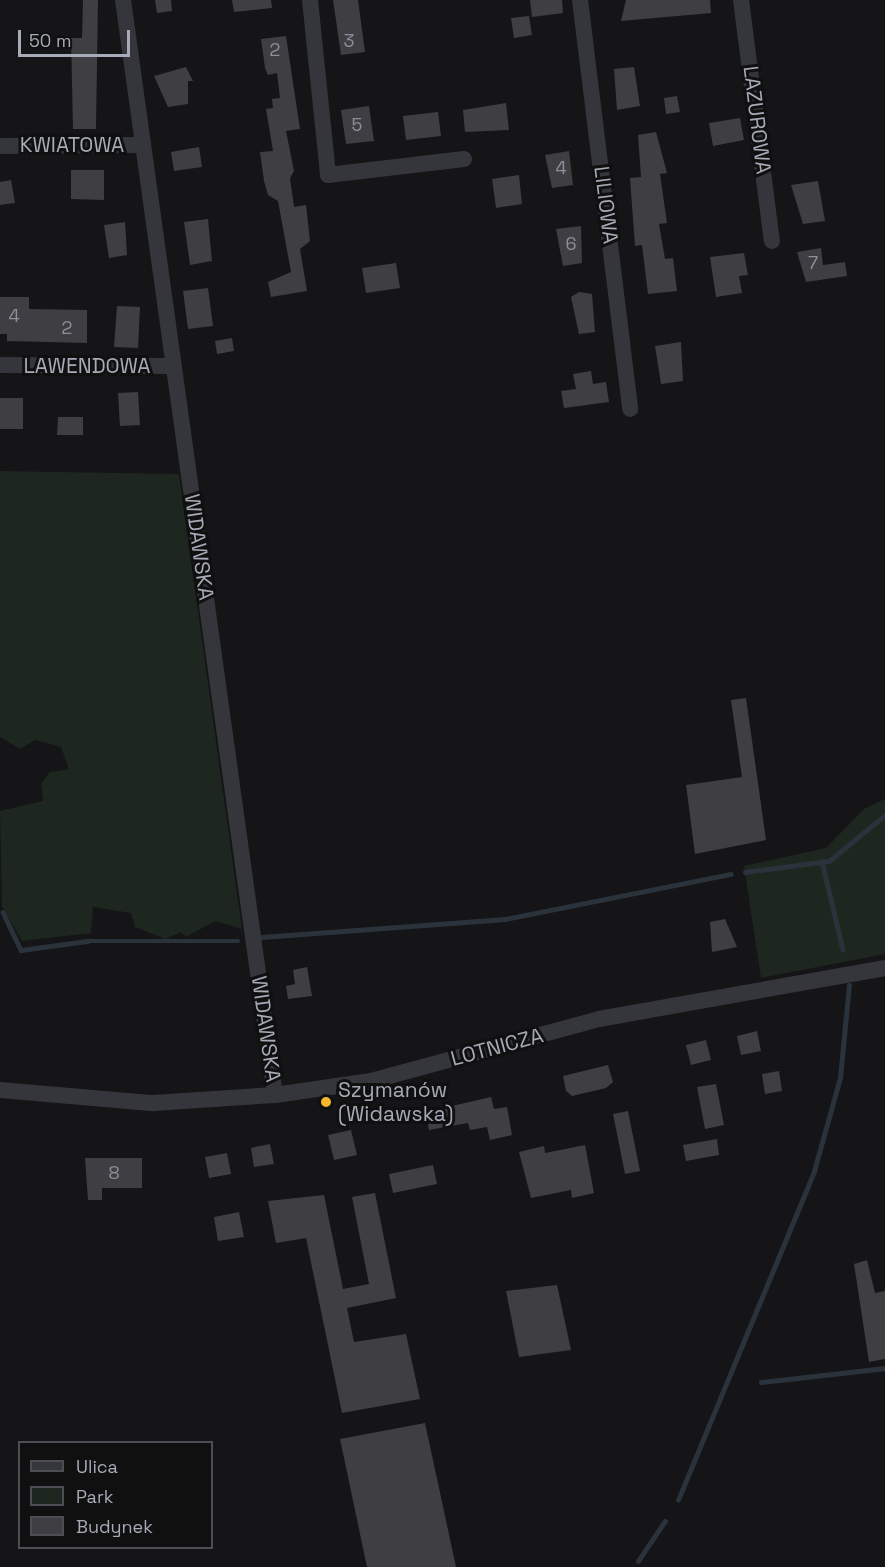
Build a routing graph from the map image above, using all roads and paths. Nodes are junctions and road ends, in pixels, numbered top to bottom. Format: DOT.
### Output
graph roads {
  1 [pos="123,0"];
  2 [pos="310,0"];
  3 [pos="580,0"];
  4 [pos="741,0"];
  5 [pos="143,145"];
  6 [pos="0,146"];
  7 [pos="464,159"];
  8 [pos="772,241"];
  9 [pos="0,365"];
  10 [pos="174,366"];
  11 [pos="630,410"];
  12 [pos="885,968"];
  13 [pos="0,1090"];
  14 [pos="275,1095"];
  1 -- 5 [label="street, WIDAWSKA"];
  2 -- 7 [label="street"];
  3 -- 11 [label="street, LILIOWA"];
  4 -- 8 [label="street, LAZUROWA"];
  5 -- 6 [label="street, KWIATOWA"];
  5 -- 10 [label="street, WIDAWSKA"];
  9 -- 10 [label="street, LAWENDOWA"];
  10 -- 14 [label="street, WIDAWSKA"];
  12 -- 14 [label="street, LOTNICZA"];
  13 -- 14 [label="street, LOTNICZA"];
}
